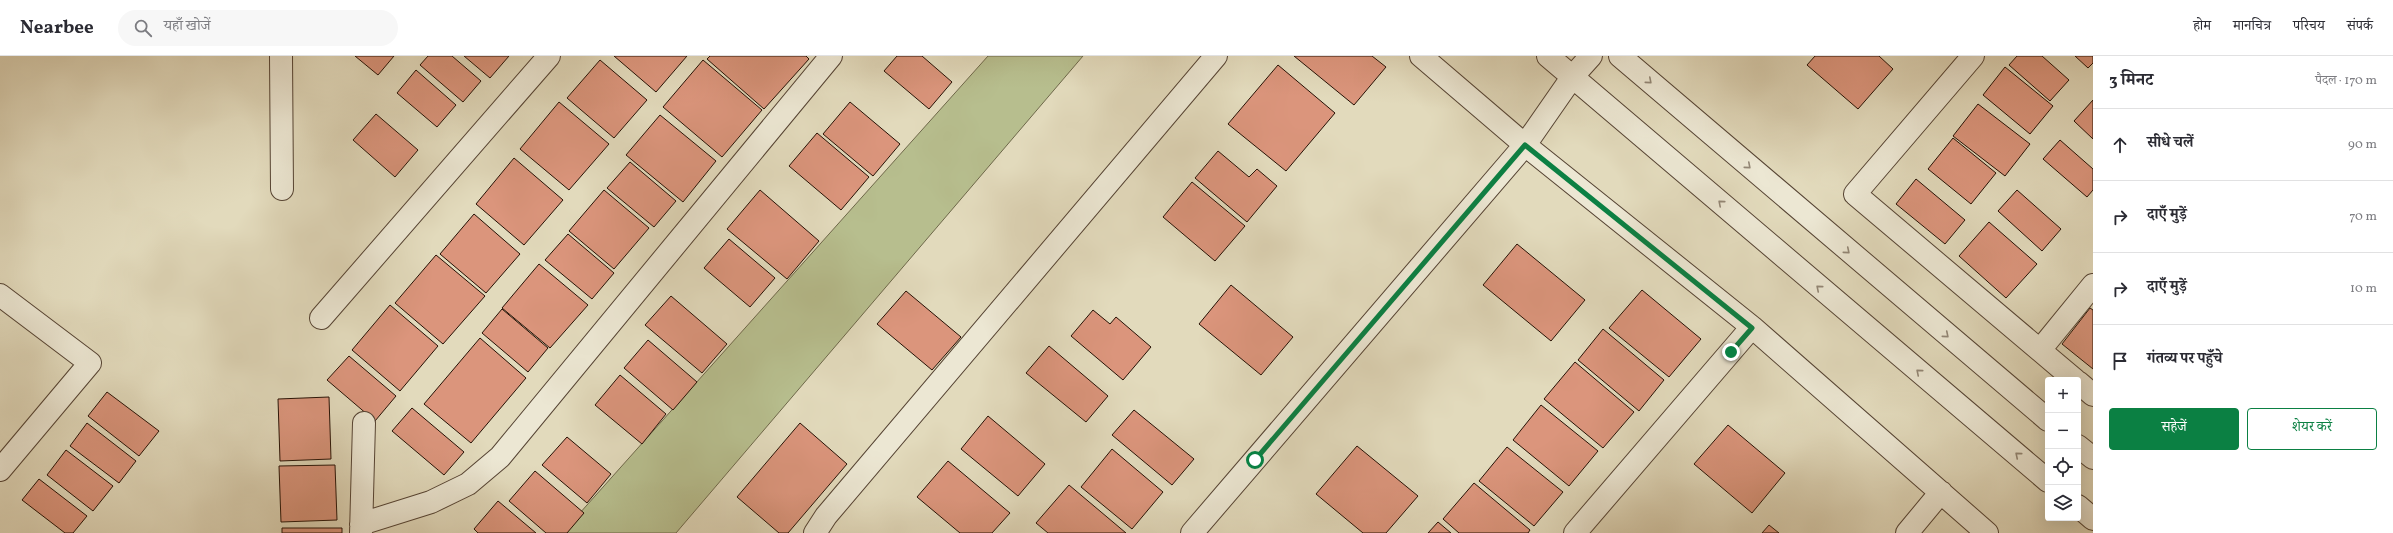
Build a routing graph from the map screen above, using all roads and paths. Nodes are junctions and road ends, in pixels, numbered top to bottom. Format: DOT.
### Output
graph roads {
  1 [pos="281,56"];
  2 [pos="549,56"];
  3 [pos="831,56"];
  4 [pos="1216,56"];
  5 [pos="1422,56"];
  6 [pos="1548,56"];
  7 [pos="1591,56"];
  8 [pos="1620,56"];
  9 [pos="1973,56"];
  10 [pos="1573,76"];
  11 [pos="1525,145"];
  12 [pos="282,189"];
  13 [pos="2093,285"];
  14 [pos="0,295"];
  15 [pos="321,318"];
  16 [pos="1752,328"];
  17 [pos="2040,350"];
  18 [pos="2072,377"];
  19 [pos="2081,385"];
  20 [pos="2093,395"];
  21 [pos="2045,417"];
  22 [pos="364,423"];
  23 [pos="2081,448"];
  24 [pos="2093,458"];
  25 [pos="0,470"];
  26 [pos="2045,478"];
  27 [pos="1940,492"];
  28 [pos="2081,509"];
  29 [pos="2093,519"];
  30 [pos="361,529"];
  31 [pos="815,533"];
  32 [pos="1192,533"];
  33 [pos="1575,533"];
  34 [pos="1907,533"];
  35 [pos="1987,533"];
  1 -- 12 [label="street"];
  2 -- 15 [label="street"];
  3 -- 30 [label="street"];
  4 -- 31 [label="street"];
  5 -- 11 [label="street"];
  6 -- 10 [label="street"];
  7 -- 10 [label="street"];
  8 -- 21 [label="street, one-way"];
  9 -- 17 [label="street"];
  10 -- 11 [label="street"];
  26 -- 10 [label="street, one-way"];
  11 -- 16 [label="street"];
  11 -- 32 [label="street"];
  13 -- 17 [label="street"];
  14 -- 25 [label="street"];
  16 -- 27 [label="street"];
  16 -- 33 [label="street"];
  17 -- 18 [label="street"];
  19 -- 20 [label="street"];
  22 -- 30 [label="street"];
  23 -- 24 [label="street"];
  27 -- 34 [label="street"];
  27 -- 35 [label="street"];
  28 -- 29 [label="street"];
}
